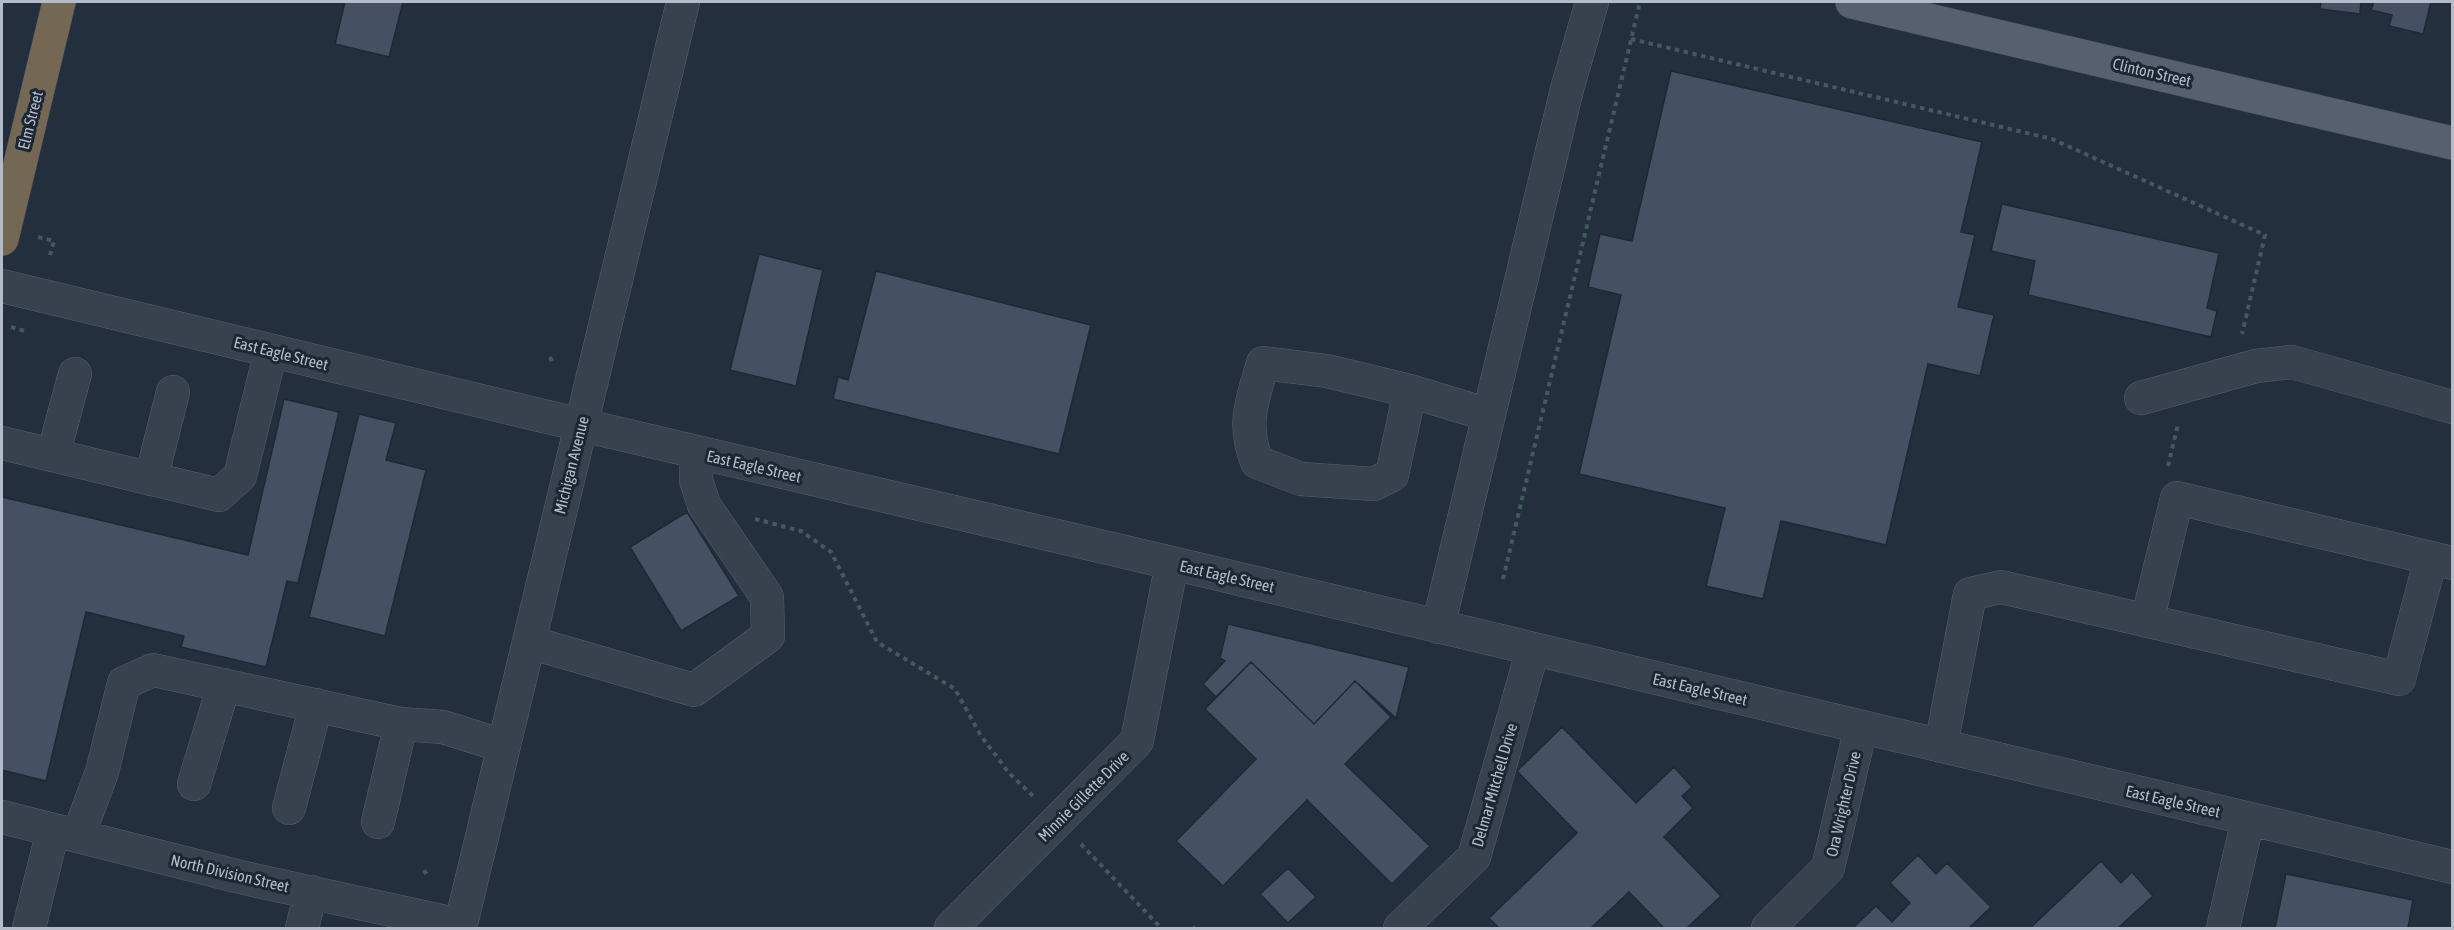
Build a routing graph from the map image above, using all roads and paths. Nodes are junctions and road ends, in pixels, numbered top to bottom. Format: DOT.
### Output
graph roads {
  1 [pos="59,2"];
  2 [pos="683,2"];
  3 [pos="1592,2"];
  4 [pos="1640,2"];
  5 [pos="1852,2"];
  6 [pos="1631,39"];
  7 [pos="2452,143"];
  8 [pos="35,236"];
  9 [pos="2,239"];
  10 [pos="50,255"];
  11 [pos="2,286"];
  12 [pos="10,327"];
  13 [pos="28,332"];
  14 [pos="271,351"];
  15 [pos="2233,373"];
  16 [pos="75,374"];
  17 [pos="1410,391"];
  18 [pos="173,392"];
  19 [pos="2141,398"];
  20 [pos="2452,407"];
  21 [pos="1489,415"];
  22 [pos="581,425"];
  23 [pos="2,443"];
  24 [pos="697,452"];
  25 [pos="53,455"];
  26 [pos="151,478"];
  27 [pos="778,525"];
  28 [pos="2442,560"];
  29 [pos="1172,563"];
  30 [pos="1503,579"];
  31 [pos="2147,621"];
  32 [pos="1438,627"];
  33 [pos="529,642"];
  34 [pos="1533,649"];
  35 [pos="224,685"];
  36 [pos="316,705"];
  37 [pos="401,724"];
  38 [pos="1861,727"];
  39 [pos="503,746"];
  40 [pos="1941,746"];
  41 [pos="194,784"];
  42 [pos="289,808"];
  43 [pos="2,817"];
  44 [pos="2248,819"];
  45 [pos="1058,821"];
  46 [pos="378,822"];
  47 [pos="66,833"];
  48 [pos="2452,867"];
  49 [pos="311,892"];
  50 [pos="460,927"];
  51 [pos="29,928"];
  52 [pos="302,928"];
  53 [pos="951,928"];
  54 [pos="1161,928"];
  55 [pos="1400,928"];
  56 [pos="1768,928"];
  57 [pos="2223,928"];
  1 -- 9 [label="highway, Elm Street"];
  2 -- 22 [label="street, Michigan Avenue"];
  3 -- 21 [label="street"];
  4 -- 6 [label="path"];
  5 -- 7 [label="main road, Clinton Street"];
  6 -- 15 [label="path"];
  6 -- 30 [label="path"];
  8 -- 10 [label="path"];
  11 -- 14 [label="street, East Eagle Street"];
  12 -- 13 [label="path"];
  14 -- 22 [label="street, East Eagle Street"];
  14 -- 26 [label="street"];
  15 -- 19 [label="street"];
  15 -- 20 [label="street"];
  16 -- 25 [label="street"];
  17 -- 17 [label="street"];
  17 -- 21 [label="street"];
  18 -- 26 [label="street"];
  21 -- 32 [label="street"];
  22 -- 24 [label="street, East Eagle Street"];
  22 -- 33 [label="street, Michigan Avenue"];
  23 -- 25 [label="street"];
  24 -- 29 [label="street, East Eagle Street"];
  24 -- 33 [label="street"];
  25 -- 26 [label="street"];
  27 -- 45 [label="path"];
  28 -- 31 [label="street"];
  28 -- 31 [label="street"];
  29 -- 32 [label="street, East Eagle Street"];
  29 -- 45 [label="street, Minnie Gillette Drive"];
  31 -- 40 [label="street"];
  32 -- 34 [label="street, East Eagle Street"];
  33 -- 39 [label="street, Michigan Avenue"];
  34 -- 38 [label="street, East Eagle Street"];
  34 -- 55 [label="street, Delmar Mitchell Drive"];
  35 -- 36 [label="street"];
  35 -- 41 [label="street"];
  35 -- 47 [label="street"];
  36 -- 37 [label="street"];
  36 -- 42 [label="street"];
  37 -- 39 [label="street"];
  37 -- 46 [label="street"];
  38 -- 40 [label="street, East Eagle Street"];
  38 -- 56 [label="street, Ora Wrighter Drive"];
  39 -- 50 [label="street, Michigan Avenue"];
  40 -- 44 [label="street, East Eagle Street"];
  43 -- 47 [label="street, North Division Street"];
  44 -- 48 [label="street, East Eagle Street"];
  44 -- 57 [label="street"];
  45 -- 53 [label="street, Minnie Gillette Drive"];
  45 -- 54 [label="path"];
  47 -- 49 [label="street, North Division Street"];
  47 -- 51 [label="street"];
  49 -- 50 [label="street, North Division Street"];
  49 -- 52 [label="street"];
}
